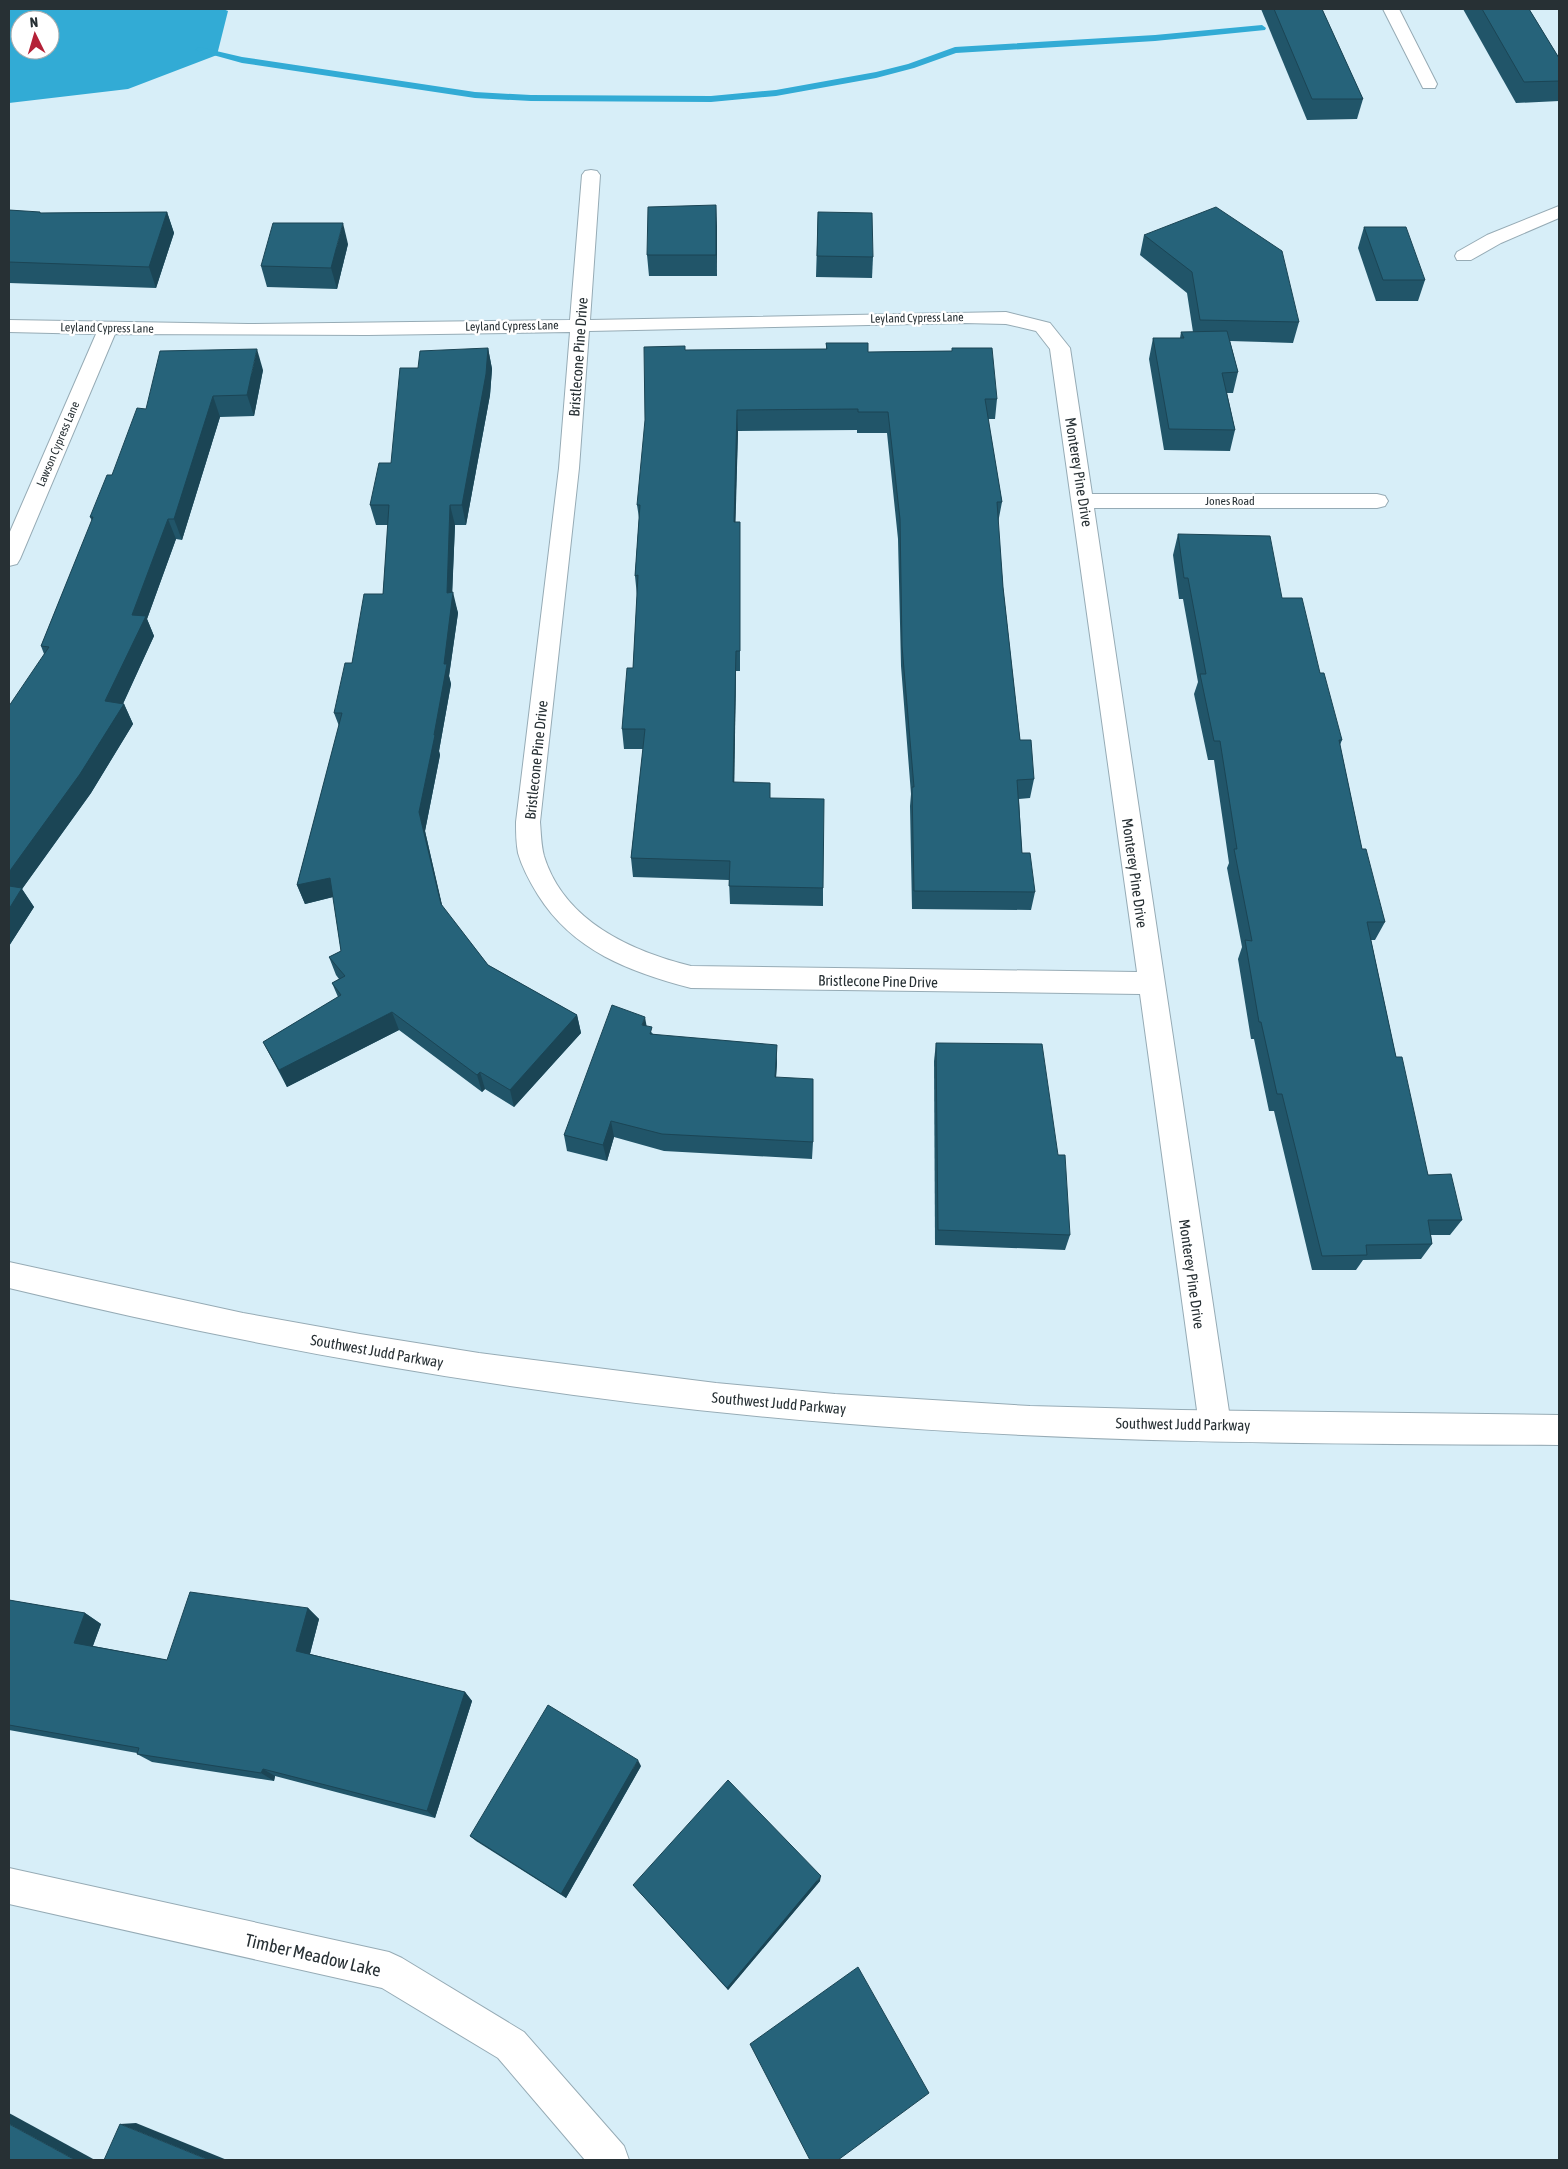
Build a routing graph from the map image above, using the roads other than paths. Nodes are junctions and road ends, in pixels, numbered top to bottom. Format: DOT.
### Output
graph roads {
  1 [pos="1391,9"];
  2 [pos="1429,84"];
  3 [pos="591,176"];
  4 [pos="1559,211"];
  5 [pos="1464,256"];
  6 [pos="581,324"];
  7 [pos="9,326"];
  8 [pos="1043,327"];
  9 [pos="108,329"];
  10 [pos="1084,501"];
  11 [pos="1377,501"];
  12 [pos="9,559"];
  13 [pos="1150,983"];
  14 [pos="9,1275"];
  15 [pos="1215,1425"];
  16 [pos="1559,1430"];
  17 [pos="9,1886"];
  18 [pos="610,2160"];
  1 -- 2 [label="main road"];
  3 -- 6 [label="main road, Bristlecone Pine Drive"];
  4 -- 5 [label="main road"];
  6 -- 8 [label="main road, Leyland Cypress Lane"];
  6 -- 9 [label="main road, Leyland Cypress Lane"];
  6 -- 13 [label="main road, Bristlecone Pine Drive"];
  7 -- 9 [label="main road, Leyland Cypress Lane"];
  8 -- 10 [label="main road, Monterey Pine Drive"];
  9 -- 12 [label="main road, Lawson Cypress Lane"];
  10 -- 11 [label="main road, Jones Road"];
  10 -- 13 [label="main road, Monterey Pine Drive"];
  13 -- 15 [label="main road, Monterey Pine Drive"];
  14 -- 15 [label="main road, Southwest Judd Parkway"];
  15 -- 16 [label="main road, Southwest Judd Parkway"];
  17 -- 18 [label="main road, Timber Meadow Lake"];
}
